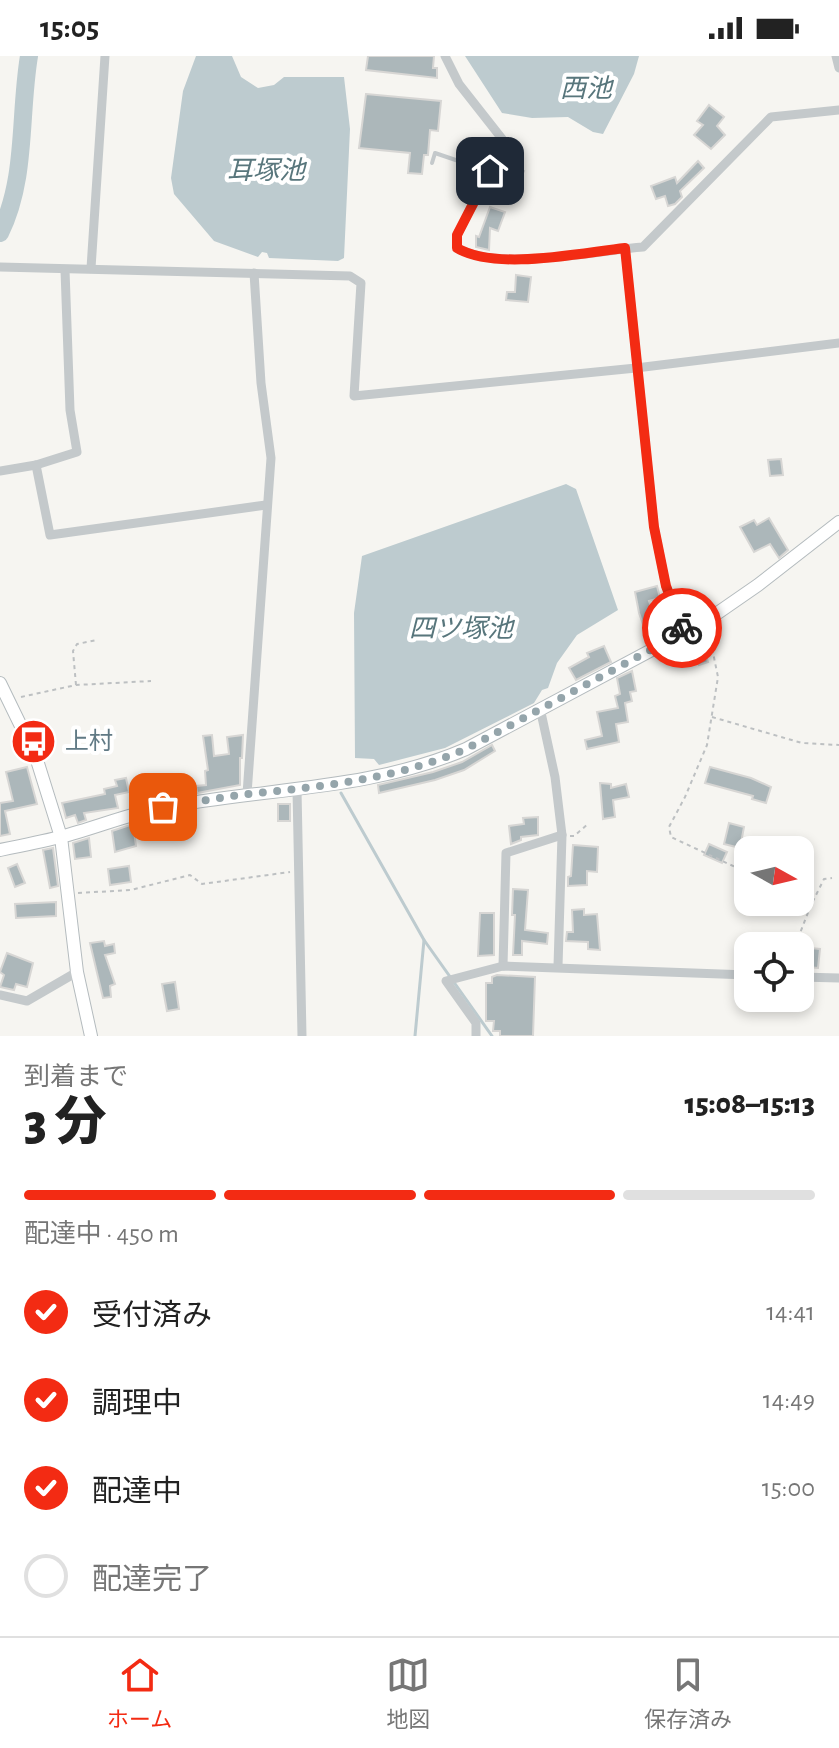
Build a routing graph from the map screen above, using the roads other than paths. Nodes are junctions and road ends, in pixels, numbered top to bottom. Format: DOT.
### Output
graph roads {
  1 [pos="105,56"];
  2 [pos="445,56"];
  3 [pos="836,56"];
  4 [pos="839,68"];
  5 [pos="839,110"];
  6 [pos="432,163"];
  7 [pos="490,171"];
  8 [pos="625,248"];
  9 [pos="0,267"];
  10 [pos="91,268"];
  11 [pos="65,270"];
  12 [pos="254,273"];
  13 [pos="839,343"];
  14 [pos="636,368"];
  15 [pos="36,465"];
  16 [pos="0,471"];
  17 [pos="266,505"];
  18 [pos="839,522"];
  19 [pos="684,632"];
  20 [pos="0,683"];
  21 [pos="540,708"];
  22 [pos="297,790"];
  23 [pos="247,794"];
  24 [pos="562,835"];
  25 [pos="61,837"];
  26 [pos="0,850"];
  27 [pos="503,966"];
  28 [pos="558,966"];
  29 [pos="77,972"];
  30 [pos="734,974"];
  31 [pos="814,977"];
  32 [pos="839,978"];
  33 [pos="0,995"];
  34 [pos="91,1036"];
  35 [pos="302,1036"];
  36 [pos="476,1036"];
  1 -- 10 [label="street"];
  2 -- 7 [label="street"];
  3 -- 4 [label="street"];
  5 -- 8 [label="street"];
  6 -- 7 [label="lane"];
  7 -- 8 [label="street"];
  8 -- 14 [label="street"];
  9 -- 11 [label="street"];
  10 -- 11 [label="street"];
  10 -- 12 [label="street"];
  11 -- 15 [label="street"];
  12 -- 14 [label="street"];
  12 -- 17 [label="street"];
  13 -- 14 [label="street"];
  14 -- 19 [label="street"];
  15 -- 16 [label="street"];
  15 -- 17 [label="street"];
  17 -- 23 [label="street"];
  18 -- 19 [label="main road"];
  19 -- 21 [label="main road"];
  20 -- 25 [label="main road"];
  21 -- 22 [label="main road"];
  21 -- 24 [label="street"];
  22 -- 23 [label="main road"];
  22 -- 35 [label="street"];
  23 -- 25 [label="main road"];
  24 -- 27 [label="street"];
  24 -- 28 [label="street"];
  25 -- 26 [label="main road"];
  25 -- 29 [label="main road"];
  27 -- 28 [label="street"];
  27 -- 36 [label="street"];
  28 -- 30 [label="street"];
  29 -- 33 [label="street"];
  29 -- 34 [label="main road"];
  31 -- 32 [label="street"];
}
